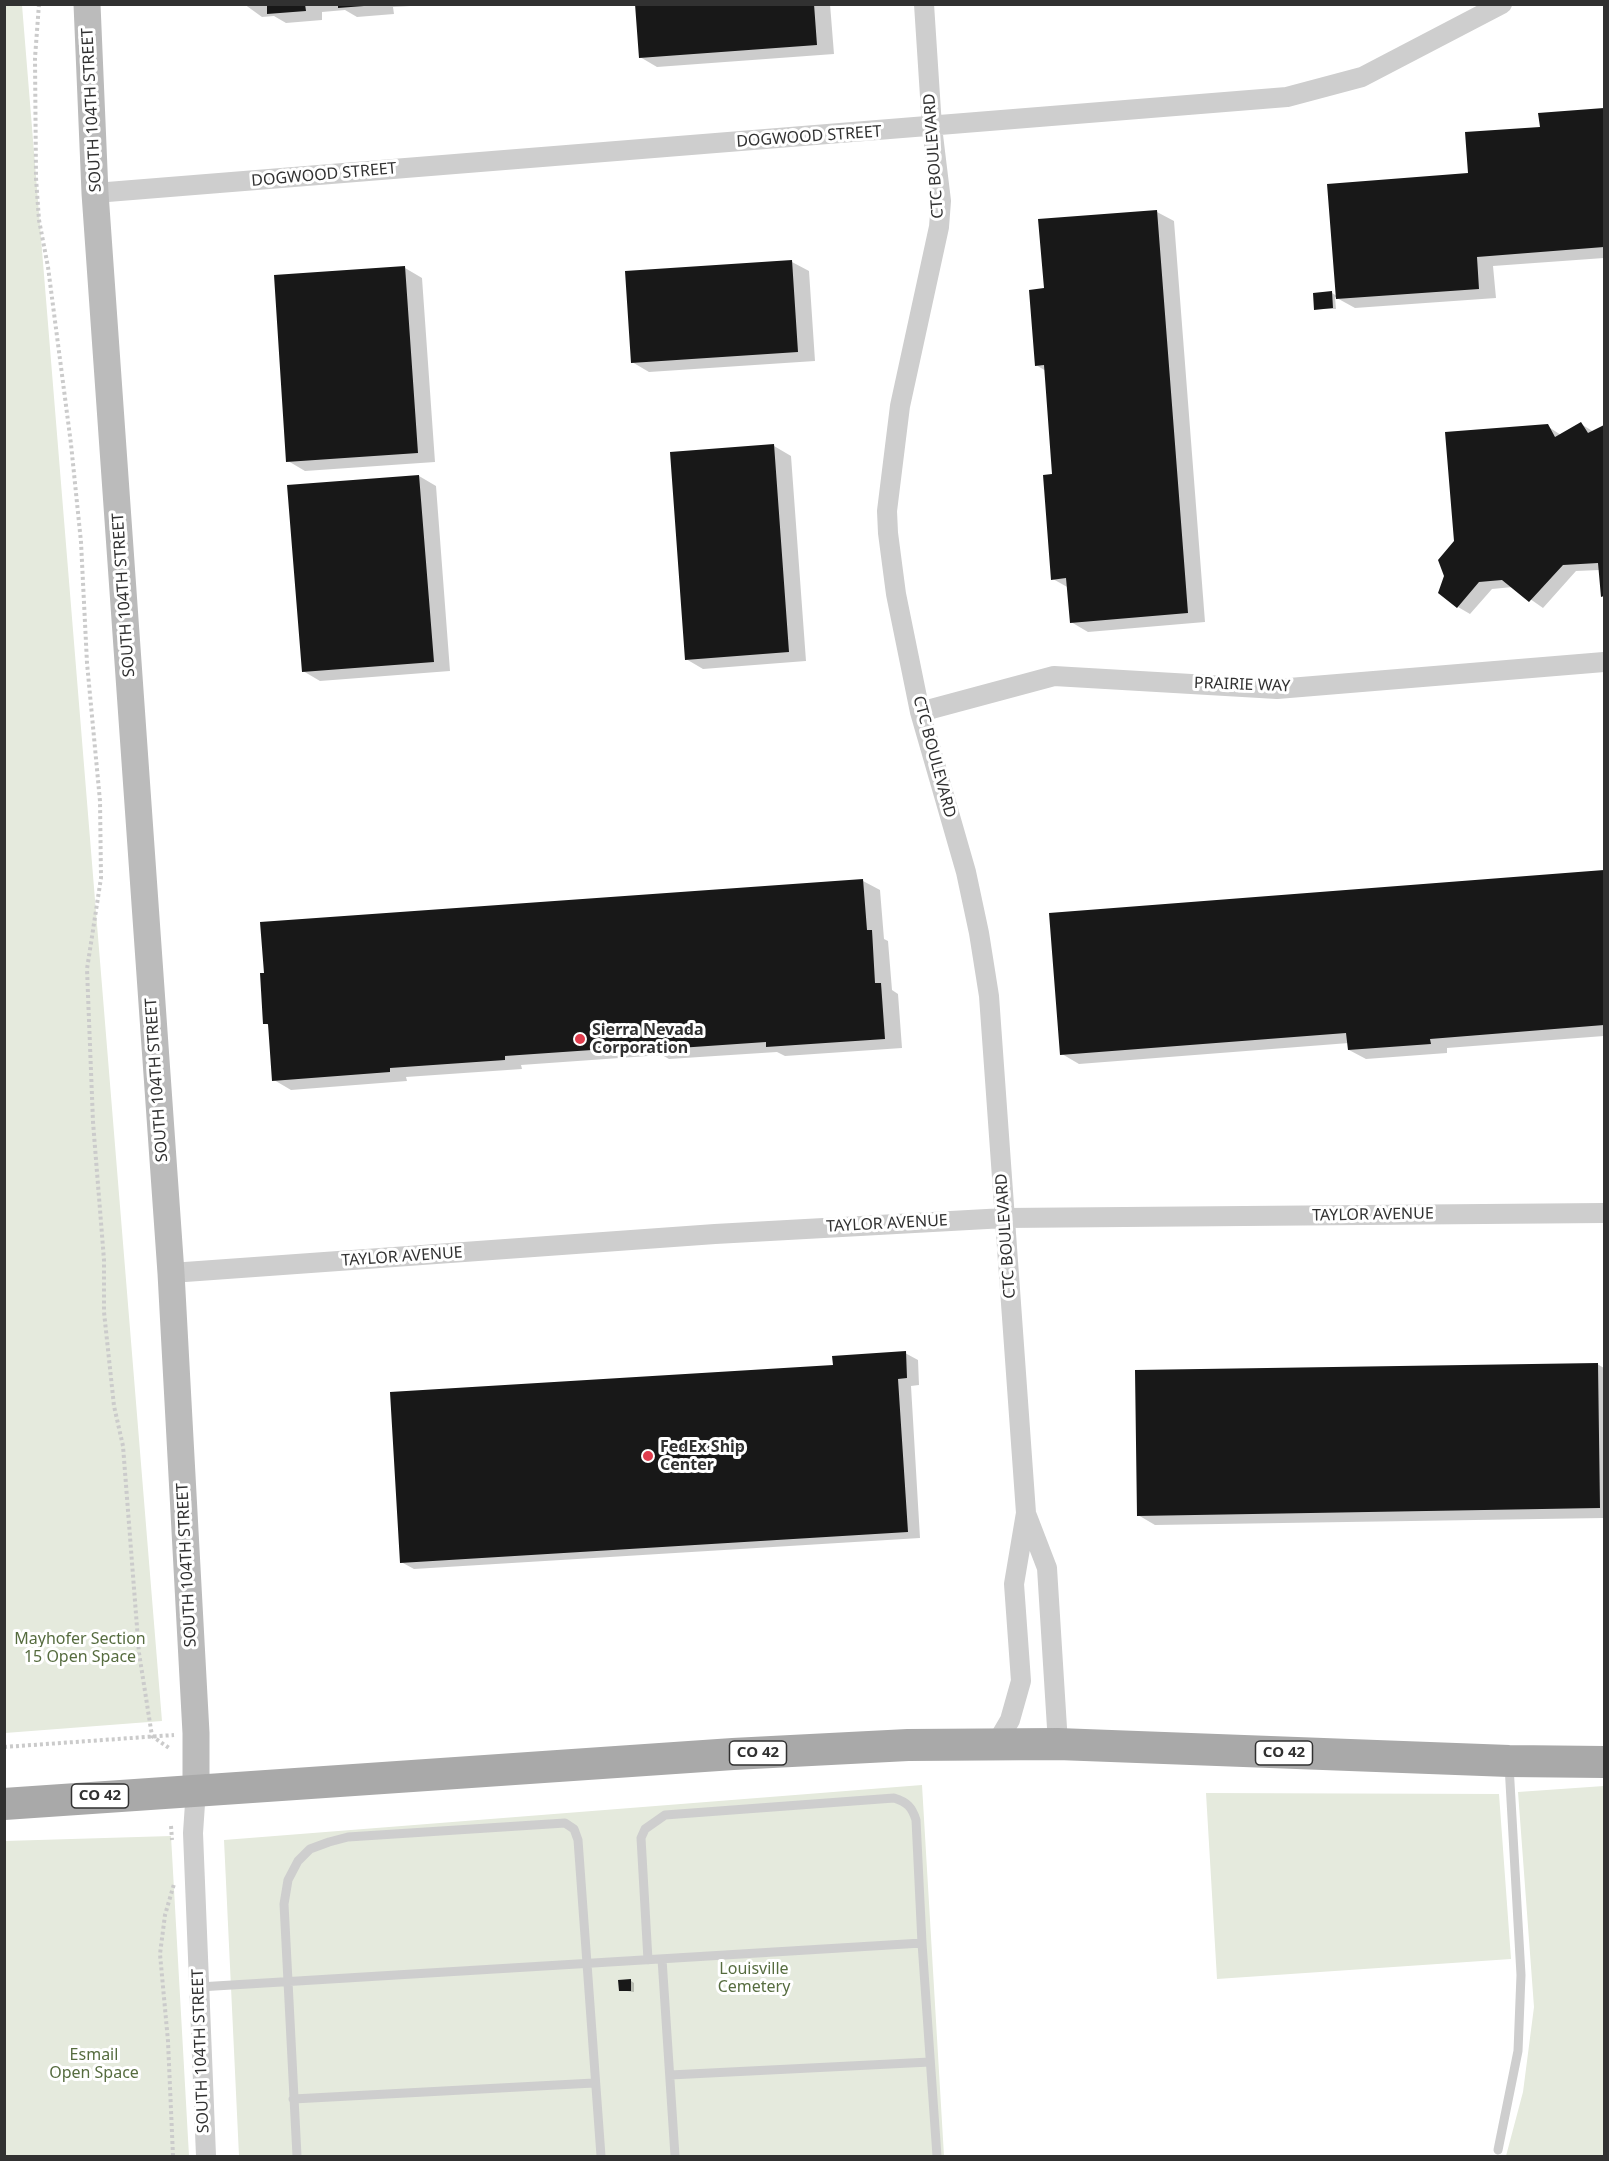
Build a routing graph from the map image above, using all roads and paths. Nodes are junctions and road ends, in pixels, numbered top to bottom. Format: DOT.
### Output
graph roads {
  1 [pos="39,4"];
  2 [pos="87,4"];
  3 [pos="924,4"];
  4 [pos="1502,4"];
  5 [pos="932,127"];
  6 [pos="95,193"];
  7 [pos="1605,662"];
  8 [pos="920,712"];
  9 [pos="1605,1213"];
  10 [pos="1005,1218"];
  11 [pos="171,1273"];
  12 [pos="1026,1513"];
  13 [pos="196,1733"];
  14 [pos="152,1736"];
  15 [pos="996,1744"];
  16 [pos="1058,1744"];
  17 [pos="4,1747"];
  18 [pos="170,1748"];
  19 [pos="1509,1761"];
  20 [pos="1605,1762"];
  21 [pos="196,1789"];
  22 [pos="4,1804"];
  23 [pos="171,1826"];
  24 [pos="172,1843"];
  25 [pos="175,1877"];
  26 [pos="922,1943"];
  27 [pos="662,1959"];
  28 [pos="648,1960"];
  29 [pos="585,1964"];
  30 [pos="286,1982"];
  31 [pos="199,1987"];
  32 [pos="930,2062"];
  33 [pos="670,2075"];
  34 [pos="594,2083"];
  35 [pos="293,2099"];
  36 [pos="1498,2150"];
  37 [pos="173,2157"];
  38 [pos="206,2157"];
  39 [pos="297,2157"];
  40 [pos="601,2157"];
  41 [pos="675,2157"];
  42 [pos="937,2157"];
  1 -- 14 [label="path"];
  2 -- 6 [label="street, SOUTH 104TH STREET"];
  3 -- 5 [label="street, CTC BOULEVARD"];
  4 -- 5 [label="street, DOGWOOD STREET"];
  5 -- 6 [label="street, DOGWOOD STREET"];
  5 -- 8 [label="street, CTC BOULEVARD"];
  6 -- 11 [label="street, SOUTH 104TH STREET"];
  7 -- 8 [label="street, PRAIRIE WAY"];
  8 -- 10 [label="street, CTC BOULEVARD"];
  9 -- 10 [label="street, TAYLOR AVENUE"];
  10 -- 11 [label="street, TAYLOR AVENUE"];
  10 -- 12 [label="street, CTC BOULEVARD"];
  11 -- 13 [label="street, SOUTH 104TH STREET"];
  12 -- 15 [label="street, CTC BOULEVARD"];
  12 -- 16 [label="street, CTC BOULEVARD"];
  13 -- 14 [label="path"];
  13 -- 21 [label="street, SOUTH 104TH STREET"];
  14 -- 17 [label="path"];
  14 -- 18 [label="path"];
  15 -- 16 [label="main road, CO 42"];
  15 -- 21 [label="main road, CO 42"];
  16 -- 19 [label="main road, CO 42"];
  19 -- 20 [label="main road, CO 42"];
  19 -- 36 [label="lane"];
  21 -- 22 [label="main road, CO 42"];
  21 -- 31 [label="street, SOUTH 104TH STREET"];
  23 -- 24 [label="path"];
  25 -- 37 [label="path"];
  26 -- 27 [label="lane"];
  26 -- 28 [label="lane"];
  26 -- 32 [label="lane"];
  27 -- 28 [label="lane"];
  27 -- 33 [label="lane"];
  28 -- 29 [label="lane"];
  29 -- 30 [label="lane"];
  29 -- 30 [label="lane"];
  29 -- 34 [label="lane"];
  30 -- 31 [label="lane"];
  30 -- 35 [label="lane"];
  31 -- 38 [label="street, SOUTH 104TH STREET"];
  32 -- 33 [label="lane"];
  32 -- 42 [label="lane"];
  33 -- 41 [label="lane"];
  34 -- 35 [label="lane"];
  34 -- 40 [label="lane"];
  35 -- 39 [label="lane"];
}
